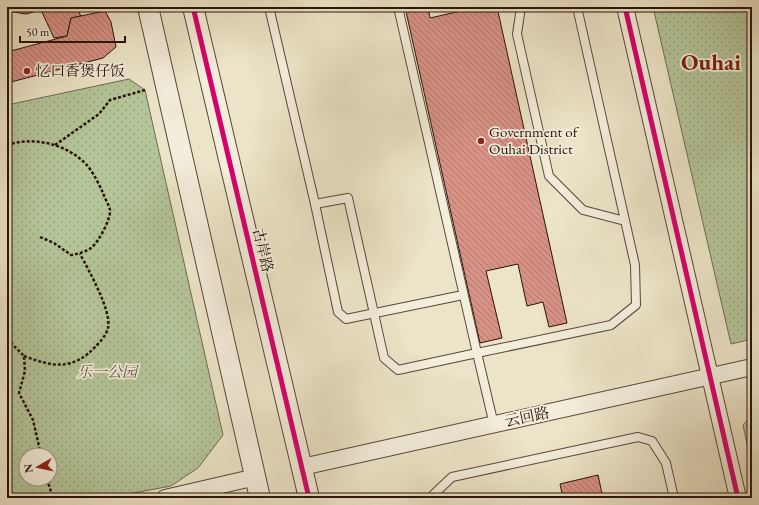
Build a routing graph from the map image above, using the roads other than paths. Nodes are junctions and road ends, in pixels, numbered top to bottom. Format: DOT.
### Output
graph roads {
  1 [pos="148,7"];
  2 [pos="193,7"];
  3 [pos="269,7"];
  4 [pos="398,7"];
  5 [pos="521,7"];
  6 [pos="577,7"];
  7 [pos="625,7"];
  8 [pos="315,204"];
  9 [pos="625,221"];
  10 [pos="463,295"];
  11 [pos="374,314"];
  12 [pos="477,354"];
  13 [pos="752,367"];
  14 [pos="710,377"];
  15 [pos="494,425"];
  16 [pos="302,467"];
  17 [pos="256,477"];
  18 [pos="165,498"];
  19 [pos="260,498"];
  20 [pos="309,498"];
  21 [pos="433,498"];
  22 [pos="674,498"];
  23 [pos="738,498"];
  1 -- 17 [label="street"];
  2 -- 16 [label="street, 古岸路"];
  3 -- 8 [label="lane"];
  4 -- 10 [label="lane"];
  5 -- 9 [label="lane"];
  6 -- 9 [label="lane"];
  7 -- 14 [label="street"];
  8 -- 11 [label="lane"];
  8 -- 11 [label="lane"];
  9 -- 12 [label="lane"];
  10 -- 11 [label="lane"];
  10 -- 12 [label="lane"];
  11 -- 12 [label="lane"];
  12 -- 15 [label="lane"];
  13 -- 14 [label="street, 云回路"];
  14 -- 15 [label="street, 云回路"];
  14 -- 23 [label="street"];
  15 -- 16 [label="street, 云回路"];
  16 -- 20 [label="street, 古岸路"];
  17 -- 18 [label="street"];
  17 -- 19 [label="street"];
  21 -- 22 [label="lane"];
}
